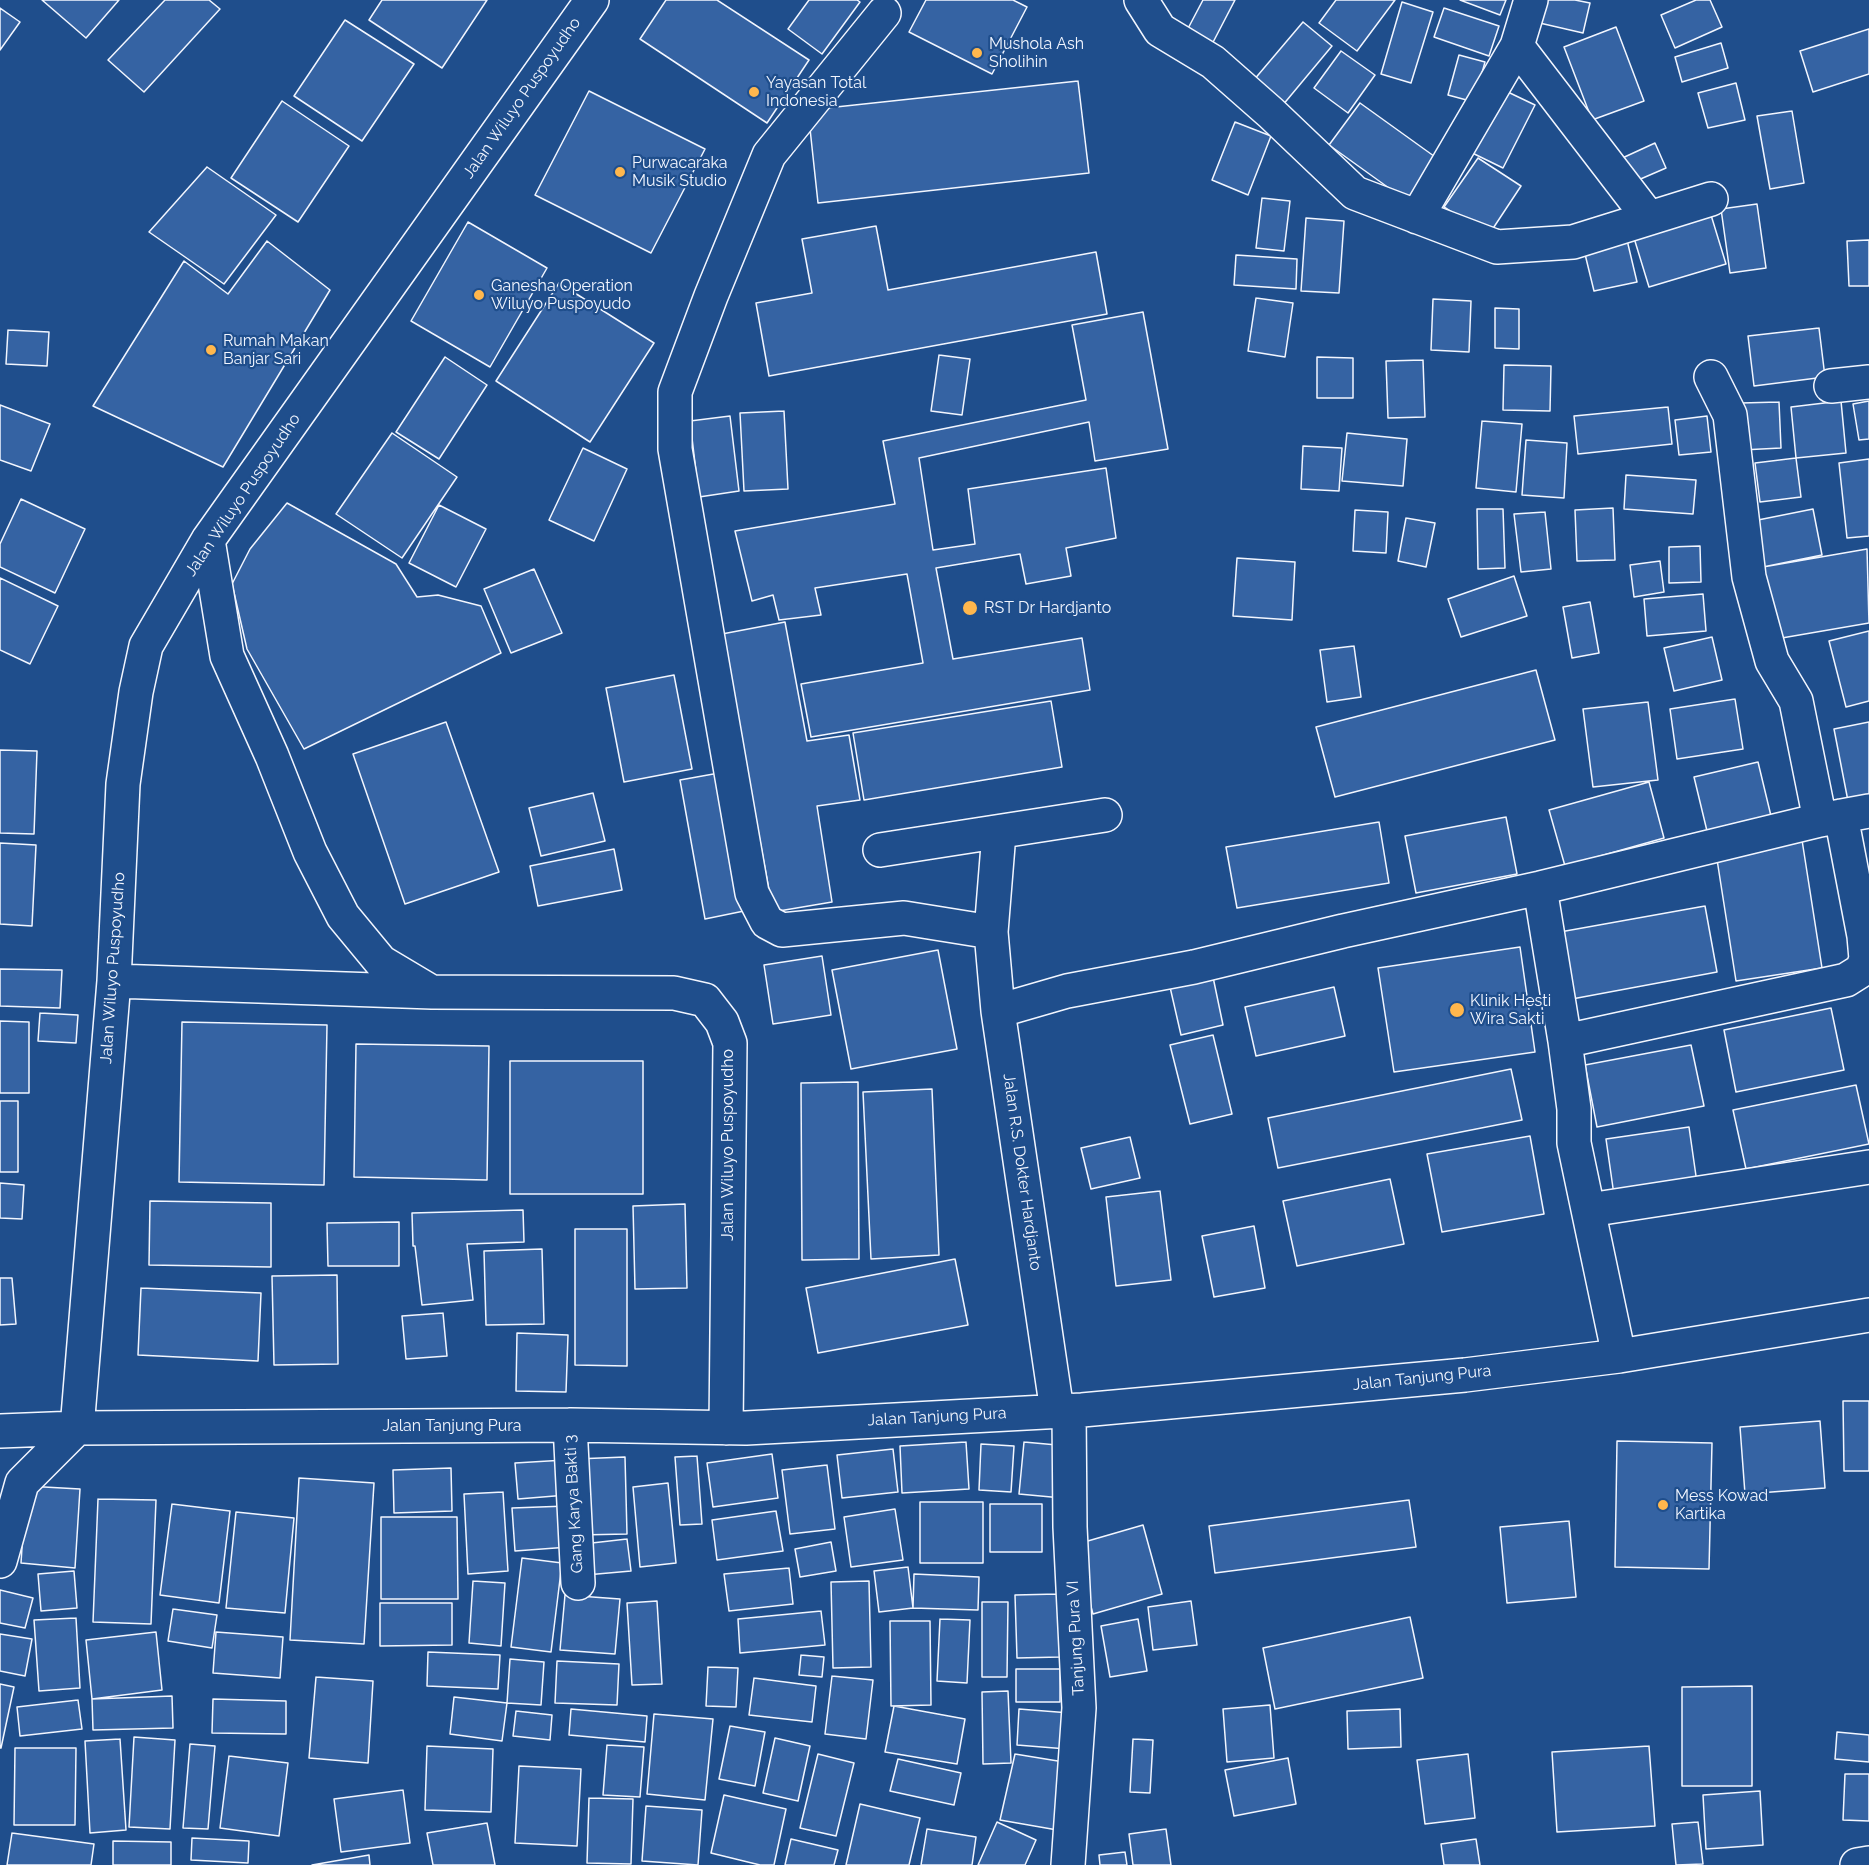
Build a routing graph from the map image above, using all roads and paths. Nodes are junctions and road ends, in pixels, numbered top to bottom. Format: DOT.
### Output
graph roads {
  1 [pos="592,0"];
  2 [pos="1141,0"];
  3 [pos="1531,0"];
  4 [pos="884,13"];
  5 [pos="1517,46"];
  6 [pos="1710,200"];
  7 [pos="1417,217"];
  8 [pos="1649,218"];
  9 [pos="1711,377"];
  10 [pos="1869,382"];
  11 [pos="1831,386"];
  12 [pos="208,540"];
  13 [pos="1105,815"];
  14 [pos="1843,816"];
  15 [pos="999,833"];
  16 [pos="880,850"];
  17 [pos="1540,888"];
  18 [pos="991,932"];
  19 [pos="114,981"];
  20 [pos="432,992"];
  21 [pos="998,1011"];
  22 [pos="1564,1041"];
  23 [pos="1869,1167"];
  24 [pos="1589,1210"];
  25 [pos="1869,1315"];
  26 [pos="1619,1356"];
  27 [pos="1063,1411"];
  28 [pos="570,1425"];
  29 [pos="76,1428"];
  30 [pos="726,1428"];
  31 [pos="0,1431"];
  32 [pos="0,1561"];
  33 [pos="578,1583"];
  34 [pos="1869,1863"];
  35 [pos="1068,1865"];
  36 [pos="1857,1865"];
  1 -- 12 [label="street, Jalan Wiluyo Puspoyudho"];
  2 -- 7 [label="street"];
  3 -- 5 [label="street"];
  4 -- 18 [label="street"];
  5 -- 7 [label="street"];
  5 -- 8 [label="street"];
  6 -- 8 [label="street"];
  7 -- 8 [label="street"];
  9 -- 14 [label="street"];
  10 -- 11 [label="street"];
  12 -- 19 [label="street, Jalan Wiluyo Puspoyudho"];
  12 -- 20 [label="street"];
  13 -- 15 [label="street"];
  14 -- 17 [label="street"];
  14 -- 22 [label="street"];
  15 -- 16 [label="street"];
  15 -- 18 [label="street, Jalan R.S. Dokter Hardjanto"];
  17 -- 21 [label="street"];
  17 -- 22 [label="street"];
  18 -- 21 [label="street, Jalan R.S. Dokter Hardjanto"];
  19 -- 20 [label="street, Jalan Wiluyo Puspoyudho"];
  19 -- 29 [label="street, Jalan Wiluyo Puspoyudho"];
  20 -- 30 [label="street, Jalan Wiluyo Puspoyudho"];
  21 -- 27 [label="street, Jalan R.S. Dokter Hardjanto"];
  22 -- 24 [label="street"];
  23 -- 24 [label="street"];
  24 -- 26 [label="street"];
  25 -- 26 [label="street, Jalan Tanjung Pura"];
  26 -- 27 [label="street, Jalan Tanjung Pura"];
  27 -- 30 [label="street, Jalan Tanjung Pura"];
  27 -- 35 [label="street, Tanjung Pura VI"];
  28 -- 29 [label="street, Jalan Tanjung Pura"];
  28 -- 30 [label="street, Jalan Tanjung Pura"];
  28 -- 33 [label="street, Gang Karya Bakti 3"];
  29 -- 31 [label="street, Jalan Tanjung Pura"];
  29 -- 32 [label="street"];
  34 -- 36 [label="street"];
}
